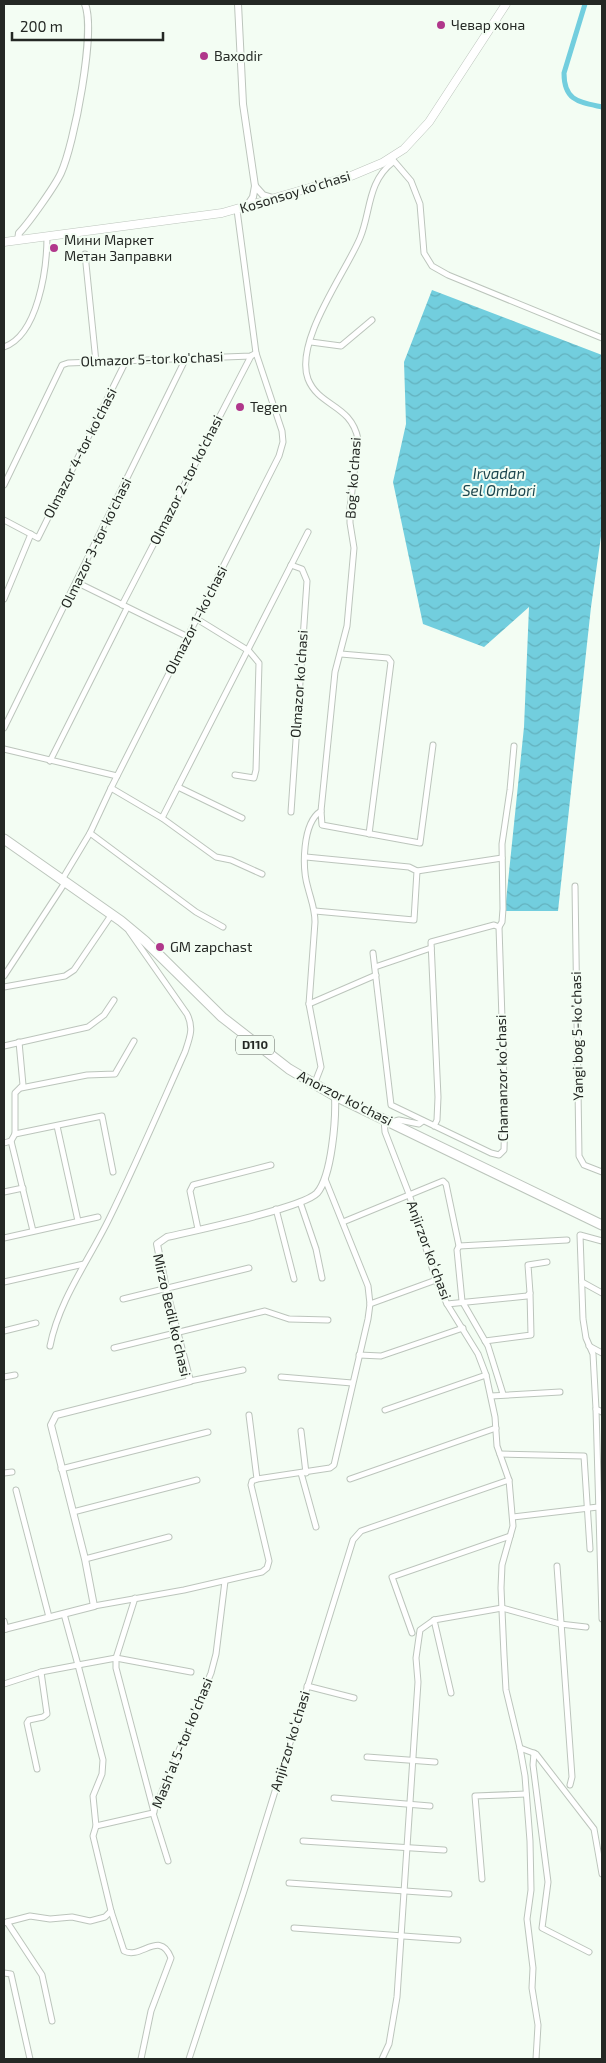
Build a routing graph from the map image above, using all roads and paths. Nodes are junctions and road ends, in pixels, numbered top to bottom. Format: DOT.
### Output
graph roads {
  1 [pos="85,4"];
  2 [pos="238,4"];
  3 [pos="506,4"];
  4 [pos="393,160"];
  5 [pos="255,186"];
  6 [pos="274,198"];
  7 [pos="247,206"];
  8 [pos="237,210"];
  9 [pos="47,236"];
  10 [pos="18,240"];
  11 [pos="4,242"];
  12 [pos="85,254"];
  13 [pos="372,320"];
  14 [pos="602,338"];
  15 [pos="311,342"];
  16 [pos="4,347"];
  17 [pos="253,355"];
  18 [pos="186,358"];
  19 [pos="126,361"];
  20 [pos="96,362"];
  21 [pos="4,485"];
  22 [pos="4,520"];
  23 [pos="308,532"];
  24 [pos="31,534"];
  25 [pos="292,564"];
  26 [pos="76,582"];
  27 [pos="4,599"];
  28 [pos="124,606"];
  29 [pos="197,619"];
  30 [pos="188,638"];
  31 [pos="248,650"];
  32 [pos="341,654"];
  33 [pos="4,728"];
  34 [pos="433,745"];
  35 [pos="514,746"];
  36 [pos="4,749"];
  37 [pos="50,762"];
  38 [pos="235,775"];
  39 [pos="117,776"];
  40 [pos="178,787"];
  41 [pos="111,788"];
  42 [pos="321,811"];
  43 [pos="291,812"];
  44 [pos="162,818"];
  45 [pos="242,818"];
  46 [pos="90,833"];
  47 [pos="369,834"];
  48 [pos="4,839"];
  49 [pos="306,857"];
  50 [pos="502,858"];
  51 [pos="417,871"];
  52 [pos="262,874"];
  53 [pos="64,880"];
  54 [pos="575,886"];
  55 [pos="315,911"];
  56 [pos="112,914"];
  57 [pos="121,920"];
  58 [pos="223,927"];
  59 [pos="498,927"];
  60 [pos="431,948"];
  61 [pos="373,953"];
  62 [pos="375,967"];
  63 [pos="4,976"];
  64 [pos="376,976"];
  65 [pos="4,986"];
  66 [pos="114,1000"];
  67 [pos="309,1004"];
  68 [pos="134,1040"];
  69 [pos="19,1042"];
  70 [pos="4,1046"];
  71 [pos="314,1085"];
  72 [pos="21,1088"];
  73 [pos="335,1096"];
  74 [pos="388,1121"];
  75 [pos="423,1121"];
  76 [pos="57,1126"];
  77 [pos="434,1126"];
  78 [pos="15,1134"];
  79 [pos="11,1142"];
  80 [pos="4,1143"];
  81 [pos="271,1165"];
  82 [pos="113,1172"];
  83 [pos="602,1172"];
  84 [pos="325,1179"];
  85 [pos="23,1188"];
  86 [pos="4,1192"];
  87 [pos="409,1194"];
  88 [pos="300,1202"];
  89 [pos="276,1209"];
  90 [pos="98,1217"];
  91 [pos="78,1222"];
  92 [pos="343,1222"];
  93 [pos="602,1225"];
  94 [pos="198,1230"];
  95 [pos="33,1231"];
  96 [pos="4,1238"];
  97 [pos="567,1240"];
  98 [pos="602,1241"];
  99 [pos="459,1246"];
  100 [pos="548,1262"];
  101 [pos="84,1264"];
  102 [pos="249,1268"];
  103 [pos="322,1278"];
  104 [pos="294,1279"];
  105 [pos="436,1280"];
  106 [pos="4,1282"];
  107 [pos="582,1282"];
  108 [pos="166,1289"];
  109 [pos="602,1293"];
  110 [pos="530,1294"];
  111 [pos="123,1299"];
  112 [pos="462,1301"];
  113 [pos="370,1304"];
  114 [pos="448,1304"];
  115 [pos="328,1320"];
  116 [pos="36,1323"];
  117 [pos="463,1328"];
  118 [pos="4,1331"];
  119 [pos="178,1333"];
  120 [pos="485,1341"];
  121 [pos="50,1346"];
  122 [pos="589,1346"];
  123 [pos="114,1348"];
  124 [pos="602,1353"];
  125 [pos="359,1355"];
  126 [pos="244,1370"];
  127 [pos="15,1375"];
  128 [pos="486,1375"];
  129 [pos="281,1376"];
  130 [pos="4,1378"];
  131 [pos="190,1381"];
  132 [pos="352,1383"];
  133 [pos="560,1392"];
  134 [pos="503,1394"];
  135 [pos="491,1396"];
  136 [pos="596,1408"];
  137 [pos="385,1410"];
  138 [pos="602,1412"];
  139 [pos="249,1415"];
  140 [pos="496,1428"];
  141 [pos="301,1431"];
  142 [pos="208,1432"];
  143 [pos="500,1454"];
  144 [pos="61,1469"];
  145 [pos="12,1472"];
  146 [pos="4,1473"];
  147 [pos="304,1473"];
  148 [pos="256,1479"];
  149 [pos="350,1479"];
  150 [pos="197,1480"];
  151 [pos="509,1480"];
  152 [pos="16,1490"];
  153 [pos="598,1507"];
  154 [pos="588,1508"];
  155 [pos="73,1512"];
  156 [pos="513,1517"];
  157 [pos="316,1527"];
  158 [pos="510,1536"];
  159 [pos="169,1537"];
  160 [pos="590,1549"];
  161 [pos="85,1559"];
  162 [pos="557,1566"];
  163 [pos="225,1581"];
  164 [pos="135,1598"];
  165 [pos="94,1606"];
  166 [pos="502,1608"];
  167 [pos="64,1614"];
  168 [pos="49,1617"];
  169 [pos="602,1619"];
  170 [pos="434,1620"];
  171 [pos="4,1621"];
  172 [pos="560,1624"];
  173 [pos="586,1627"];
  174 [pos="5,1629"];
  175 [pos="412,1633"];
  176 [pos="116,1658"];
  177 [pos="78,1665"];
  178 [pos="40,1672"];
  179 [pos="191,1672"];
  180 [pos="4,1684"];
  181 [pos="307,1686"];
  182 [pos="451,1693"];
  183 [pos="354,1698"];
  184 [pos="520,1748"];
  185 [pos="534,1753"];
  186 [pos="367,1756"];
  187 [pos="412,1760"];
  188 [pos="435,1762"];
  189 [pos="37,1768"];
  190 [pos="570,1785"];
  191 [pos="526,1794"];
  192 [pos="334,1798"];
  193 [pos="409,1804"];
  194 [pos="430,1806"];
  195 [pos="154,1812"];
  196 [pos="96,1826"];
  197 [pos="303,1841"];
  198 [pos="406,1847"];
  199 [pos="444,1850"];
  200 [pos="168,1861"];
  201 [pos="602,1874"];
  202 [pos="482,1879"];
  203 [pos="288,1883"];
  204 [pos="404,1891"];
  205 [pos="449,1894"];
  206 [pos="111,1911"];
  207 [pos="5,1922"];
  208 [pos="294,1928"];
  209 [pos="401,1934"];
  210 [pos="458,1940"];
  211 [pos="589,1952"];
  212 [pos="4,1973"];
  213 [pos="52,2021"];
  214 [pos="30,2059"];
  215 [pos="141,2059"];
  216 [pos="189,2059"];
  217 [pos="382,2059"];
  218 [pos="536,2059"];
  1 -- 10 [label="street"];
  2 -- 5 [label="street"];
  3 -- 4 [label="main road, Kosonsoy ko’chasi"];
  4 -- 6 [label="main road, Kosonsoy ko’chasi"];
  4 -- 14 [label="street"];
  4 -- 15 [label="street, Bogʻ koʻchasi"];
  5 -- 6 [label="street"];
  5 -- 7 [label="street"];
  6 -- 7 [label="main road, Kosonsoy ko’chasi"];
  7 -- 8 [label="main road, Kosonsoy ko’chasi"];
  8 -- 9 [label="main road, Kosonsoy ko’chasi"];
  8 -- 17 [label="street, Olmazor 1-ko'chasi"];
  9 -- 10 [label="main road, Kosonsoy ko’chasi"];
  9 -- 16 [label="street"];
  10 -- 11 [label="main road, Kosonsoy ko’chasi"];
  12 -- 20 [label="street"];
  13 -- 15 [label="street"];
  15 -- 32 [label="street, Bogʻ koʻchasi"];
  17 -- 18 [label="street, Olmazor 5-tor ko'chasi"];
  17 -- 28 [label="street, Olmazor 2-tor ko'chasi"];
  17 -- 29 [label="street, Olmazor 1-ko'chasi"];
  18 -- 19 [label="street, Olmazor 5-tor ko'chasi"];
  18 -- 26 [label="street, Olmazor 3-tor ko'chasi"];
  19 -- 20 [label="street, Olmazor 5-tor ko'chasi"];
  19 -- 24 [label="street, Olmazor 4-tor ko'chasi"];
  20 -- 21 [label="street, Olmazor 5-tor ko'chasi"];
  22 -- 24 [label="street"];
  23 -- 25 [label="street"];
  24 -- 27 [label="street, Olmazor 4-tor ko'chasi"];
  25 -- 31 [label="street"];
  25 -- 43 [label="street, Olmazor koʻchasi"];
  26 -- 28 [label="street"];
  26 -- 33 [label="street, Olmazor 3-tor ko'chasi"];
  28 -- 30 [label="street"];
  28 -- 37 [label="street, Olmazor 2-tor ko'chasi"];
  29 -- 30 [label="street, Olmazor 1-ko'chasi"];
  29 -- 31 [label="street"];
  30 -- 39 [label="street, Olmazor 1-ko'chasi"];
  31 -- 38 [label="street"];
  31 -- 40 [label="street"];
  32 -- 42 [label="street, Bogʻ koʻchasi"];
  32 -- 47 [label="street"];
  34 -- 47 [label="street"];
  35 -- 50 [label="street, Chamanzor koʻchasi"];
  36 -- 37 [label="street"];
  37 -- 39 [label="street"];
  39 -- 41 [label="street, Olmazor 1-ko'chasi"];
  40 -- 44 [label="street"];
  40 -- 45 [label="street"];
  41 -- 44 [label="street"];
  41 -- 46 [label="street, Olmazor 1-ko'chasi"];
  42 -- 47 [label="street"];
  42 -- 49 [label="street"];
  44 -- 52 [label="street"];
  46 -- 53 [label="street, Olmazor 1-ko'chasi"];
  46 -- 58 [label="street"];
  48 -- 53 [label="main road, Anorzor ko'chasi / D110"];
  49 -- 51 [label="street"];
  49 -- 55 [label="street"];
  50 -- 51 [label="street"];
  50 -- 59 [label="street, Chamanzor koʻchasi"];
  51 -- 55 [label="street"];
  53 -- 56 [label="main road, Anorzor ko'chasi / D110"];
  53 -- 63 [label="street, Olmazor 1-ko'chasi"];
  54 -- 83 [label="street, Yangi bog 5-koʼchasi"];
  55 -- 67 [label="street"];
  56 -- 57 [label="main road, Anorzor ko'chasi / D110"];
  56 -- 65 [label="street"];
  57 -- 71 [label="main road, Anorzor ko'chasi / D110"];
  57 -- 101 [label="street"];
  59 -- 60 [label="street"];
  59 -- 77 [label="street, Chamanzor koʻchasi"];
  60 -- 62 [label="street"];
  60 -- 77 [label="street"];
  61 -- 62 [label="street, Chamanzor koʻchasi"];
  62 -- 64 [label="street, Chamanzor koʻchasi"];
  64 -- 67 [label="street"];
  64 -- 75 [label="street, Chamanzor koʻchasi"];
  66 -- 69 [label="street"];
  67 -- 71 [label="street"];
  68 -- 72 [label="street"];
  69 -- 70 [label="street"];
  69 -- 72 [label="street"];
  71 -- 73 [label="main road, Anorzor ko'chasi / D110"];
  72 -- 78 [label="street"];
  73 -- 74 [label="main road, Anorzor ko'chasi / D110"];
  73 -- 84 [label="street, Mirzo Bedil koʻchasi"];
  74 -- 75 [label="street"];
  74 -- 87 [label="street, Anjirzor koʻchasi"];
  74 -- 93 [label="main road, Anorzor ko'chasi / D110"];
  75 -- 77 [label="street, Chamanzor koʻchasi"];
  76 -- 78 [label="street"];
  76 -- 82 [label="street"];
  76 -- 91 [label="street"];
  78 -- 79 [label="street"];
  79 -- 80 [label="street"];
  79 -- 85 [label="street"];
  81 -- 94 [label="street"];
  84 -- 88 [label="street, Mirzo Bedil koʻchasi"];
  84 -- 92 [label="street"];
  85 -- 86 [label="street"];
  85 -- 95 [label="street"];
  87 -- 92 [label="street"];
  87 -- 99 [label="street"];
  87 -- 105 [label="street, Anjirzor koʻchasi"];
  88 -- 89 [label="street, Mirzo Bedil koʻchasi"];
  88 -- 103 [label="street"];
  89 -- 94 [label="street, Mirzo Bedil koʻchasi"];
  89 -- 104 [label="street"];
  90 -- 91 [label="street"];
  91 -- 95 [label="street"];
  92 -- 113 [label="street"];
  94 -- 108 [label="street, Mirzo Bedil koʻchasi"];
  95 -- 96 [label="street"];
  97 -- 99 [label="street"];
  98 -- 107 [label="street"];
  99 -- 112 [label="street"];
  100 -- 110 [label="street"];
  101 -- 106 [label="street"];
  101 -- 121 [label="street"];
  102 -- 108 [label="street"];
  105 -- 113 [label="street"];
  105 -- 114 [label="street, Anjirzor koʻchasi"];
  107 -- 109 [label="street"];
  107 -- 122 [label="street"];
  108 -- 111 [label="street"];
  108 -- 119 [label="street, Mirzo Bedil koʻchasi"];
  110 -- 112 [label="street"];
  110 -- 120 [label="street"];
  112 -- 114 [label="street"];
  112 -- 120 [label="street"];
  113 -- 125 [label="street"];
  114 -- 117 [label="street, Anjirzor koʻchasi"];
  115 -- 119 [label="street"];
  116 -- 118 [label="street"];
  117 -- 125 [label="street"];
  117 -- 128 [label="street, Anjirzor koʻchasi"];
  119 -- 123 [label="street"];
  119 -- 131 [label="street, Mirzo Bedil koʻchasi"];
  120 -- 134 [label="street"];
  122 -- 124 [label="street"];
  122 -- 136 [label="street"];
  125 -- 132 [label="street"];
  126 -- 131 [label="street"];
  127 -- 130 [label="street"];
  128 -- 135 [label="street, Anjirzor koʻchasi"];
  128 -- 137 [label="street"];
  129 -- 132 [label="street"];
  131 -- 144 [label="street, Mirzo Bedil koʻchasi"];
  132 -- 147 [label="street"];
  133 -- 134 [label="street"];
  134 -- 135 [label="street"];
  135 -- 140 [label="street, Anjirzor koʻchasi"];
  136 -- 138 [label="street"];
  136 -- 153 [label="street"];
  139 -- 148 [label="street"];
  140 -- 143 [label="street, Anjirzor koʻchasi"];
  140 -- 149 [label="street"];
  141 -- 147 [label="street"];
  142 -- 144 [label="street"];
  143 -- 151 [label="street, Anjirzor koʻchasi"];
  143 -- 154 [label="street"];
  144 -- 155 [label="street, Mirzo Bedil koʻchasi"];
  145 -- 146 [label="street"];
  147 -- 148 [label="street"];
  147 -- 157 [label="street"];
  148 -- 163 [label="street"];
  150 -- 155 [label="street"];
  151 -- 156 [label="street, Anjirzor koʻchasi"];
  151 -- 181 [label="street, Anjirzor koʻchasi"];
  152 -- 168 [label="street"];
  153 -- 154 [label="street"];
  153 -- 169 [label="street"];
  154 -- 156 [label="street"];
  154 -- 160 [label="street"];
  155 -- 161 [label="street, Mirzo Bedil koʻchasi"];
  156 -- 158 [label="street, Anjirzor koʻchasi"];
  158 -- 166 [label="street, Anjirzor koʻchasi"];
  158 -- 175 [label="street"];
  159 -- 161 [label="street"];
  161 -- 165 [label="street, Mirzo Bedil koʻchasi"];
  162 -- 172 [label="street"];
  163 -- 164 [label="street"];
  163 -- 195 [label="street, Mashʼal 5-tor koʼchasi"];
  164 -- 165 [label="street"];
  164 -- 176 [label="street"];
  165 -- 167 [label="street"];
  166 -- 170 [label="street"];
  166 -- 172 [label="street"];
  166 -- 184 [label="street, Anjirzor koʻchasi"];
  167 -- 168 [label="street"];
  167 -- 177 [label="street"];
  168 -- 174 [label="street"];
  170 -- 182 [label="street"];
  170 -- 187 [label="street"];
  171 -- 174 [label="street"];
  172 -- 173 [label="street"];
  172 -- 190 [label="street"];
  176 -- 177 [label="street"];
  176 -- 179 [label="street"];
  176 -- 195 [label="street"];
  177 -- 178 [label="street"];
  177 -- 196 [label="street"];
  178 -- 180 [label="street"];
  178 -- 189 [label="street"];
  181 -- 183 [label="street"];
  181 -- 216 [label="street, Anjirzor koʻchasi"];
  184 -- 185 [label="street"];
  184 -- 191 [label="street, Anjirzor koʻchasi"];
  185 -- 201 [label="street"];
  185 -- 211 [label="street"];
  186 -- 187 [label="street"];
  187 -- 188 [label="street"];
  187 -- 193 [label="street"];
  191 -- 202 [label="street"];
  191 -- 218 [label="street, Anjirzor koʻchasi"];
  192 -- 193 [label="street"];
  193 -- 194 [label="street"];
  193 -- 198 [label="street"];
  195 -- 196 [label="street, Mashʼal 5-tor koʼchasi"];
  195 -- 200 [label="street"];
  196 -- 206 [label="street"];
  197 -- 198 [label="street"];
  198 -- 199 [label="street"];
  198 -- 204 [label="street"];
  203 -- 204 [label="street"];
  204 -- 205 [label="street"];
  204 -- 209 [label="street"];
  206 -- 207 [label="street"];
  206 -- 215 [label="street"];
  207 -- 213 [label="street"];
  208 -- 209 [label="street"];
  209 -- 210 [label="street"];
  209 -- 217 [label="street"];
  212 -- 214 [label="street"];
}
